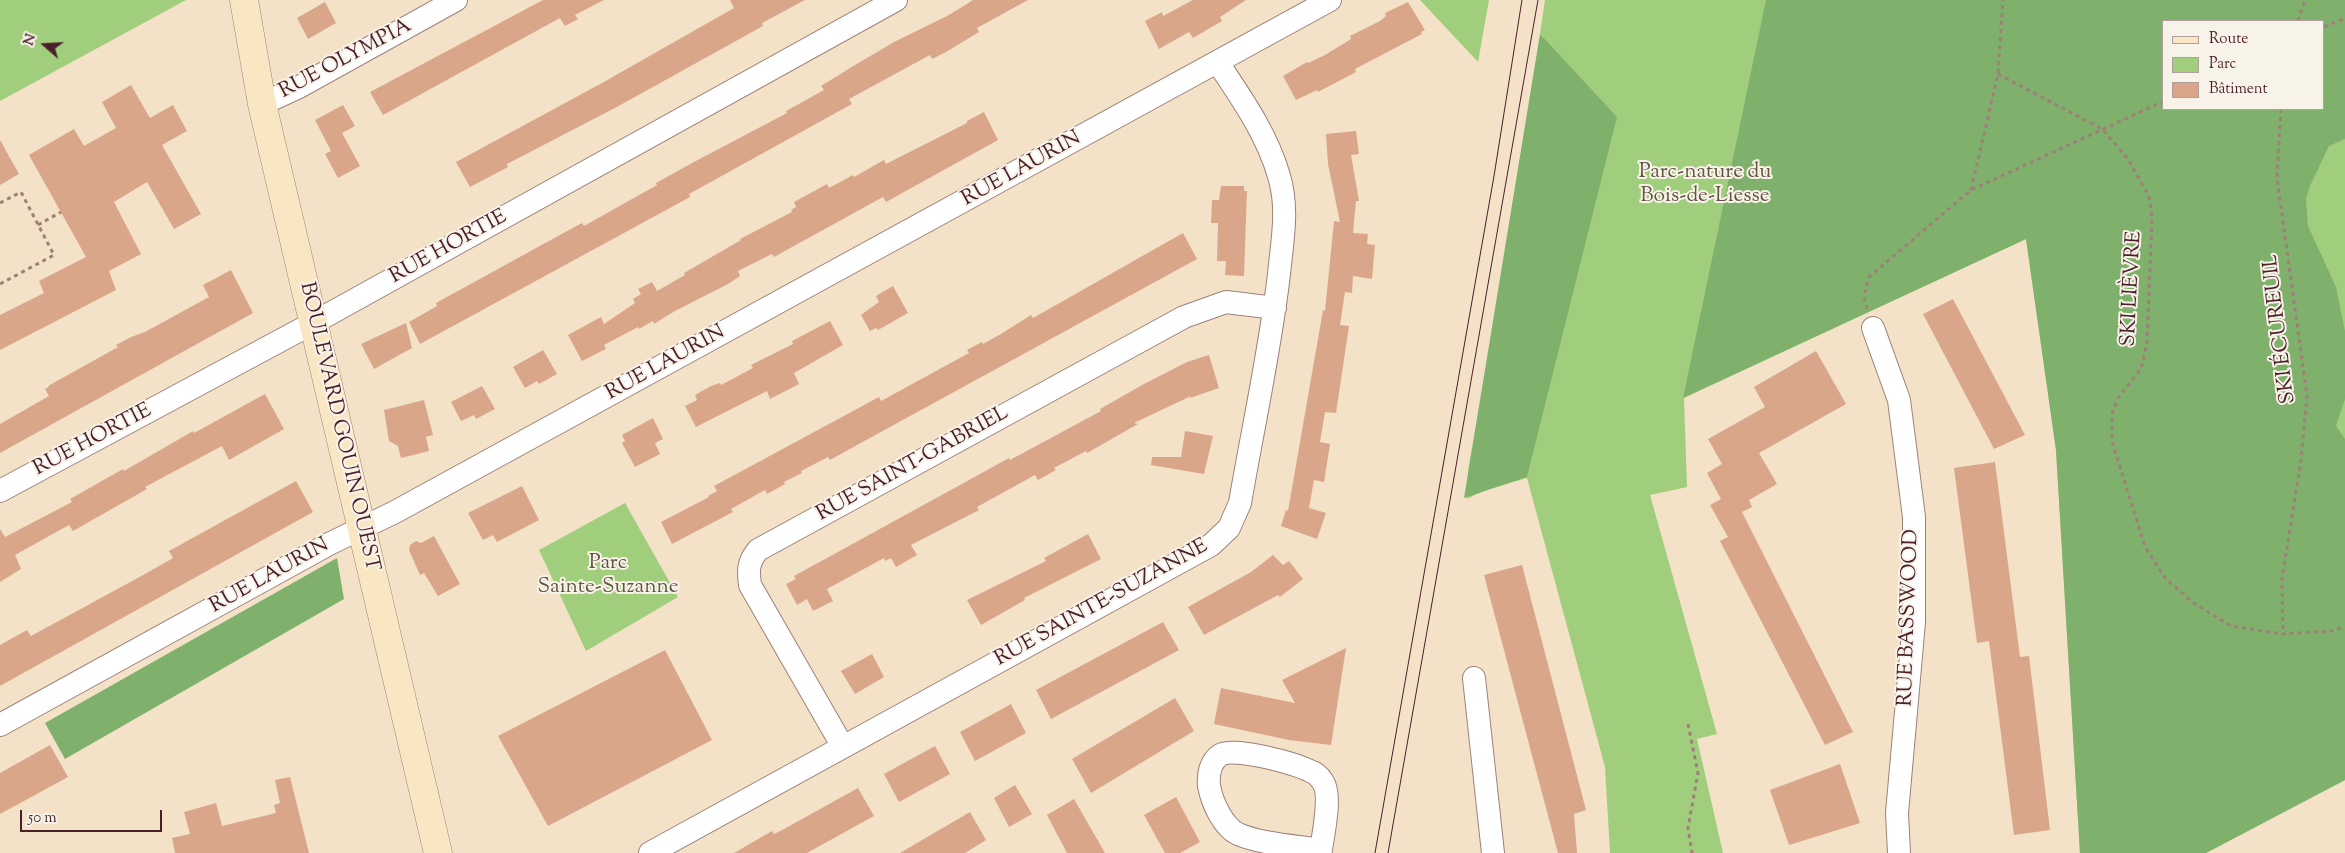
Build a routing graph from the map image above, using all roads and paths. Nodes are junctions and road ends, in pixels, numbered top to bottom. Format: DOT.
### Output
graph roads {
  1 [pos="244,0"];
  2 [pos="456,0"];
  3 [pos="896,0"];
  4 [pos="1330,0"];
  5 [pos="2003,0"];
  6 [pos="2306,0"];
  7 [pos="2345,18"];
  8 [pos="2298,20"];
  9 [pos="2325,27"];
  10 [pos="1218,63"];
  11 [pos="1998,74"];
  12 [pos="2162,101"];
  13 [pos="262,104"];
  14 [pos="2281,110"];
  15 [pos="2102,129"];
  16 [pos="1971,190"];
  17 [pos="0,203"];
  18 [pos="61,212"];
  19 [pos="38,225"];
  20 [pos="0,284"];
  21 [pos="1275,308"];
  22 [pos="313,323"];
  23 [pos="1873,328"];
  24 [pos="0,491"];
  25 [pos="362,529"];
  26 [pos="2345,627"];
  27 [pos="2283,634"];
  28 [pos="1474,678"];
  29 [pos="1688,724"];
  30 [pos="0,725"];
  31 [pos="843,747"];
  32 [pos="1320,852"];
  33 [pos="438,853"];
  34 [pos="650,853"];
  35 [pos="1493,853"];
  36 [pos="1692,853"];
  37 [pos="1899,853"];
  1 -- 13 [label="main road, BOULEVARD GOUIN OUEST"];
  2 -- 13 [label="street, RUE OLYMPIA"];
  3 -- 22 [label="street, RUE HORTIE"];
  4 -- 10 [label="street, RUE LAURIN"];
  5 -- 11 [label="path"];
  6 -- 8 [label="path"];
  7 -- 9 [label="path"];
  10 -- 21 [label="street, RUE SAINTE-SUZANNE"];
  10 -- 25 [label="street, RUE LAURIN"];
  11 -- 15 [label="path, SKI LIÈVRE"];
  11 -- 16 [label="path"];
  12 -- 15 [label="path"];
  13 -- 22 [label="main road, BOULEVARD GOUIN OUEST"];
  14 -- 27 [label="path, SKI ÉCUREUIL"];
  15 -- 16 [label="path"];
  15 -- 27 [label="path, SKI LIÈVRE"];
  16 -- 23 [label="path"];
  17 -- 19 [label="path"];
  18 -- 19 [label="path"];
  19 -- 20 [label="path"];
  21 -- 31 [label="street, RUE SAINTE-SUZANNE"];
  21 -- 31 [label="street, RUE SAINT-GABRIEL"];
  22 -- 24 [label="street, RUE HORTIE"];
  22 -- 25 [label="main road, BOULEVARD GOUIN OUEST"];
  23 -- 37 [label="street, RUE BASSWOOD"];
  25 -- 30 [label="street, RUE LAURIN"];
  25 -- 33 [label="main road, BOULEVARD GOUIN OUEST"];
  26 -- 27 [label="path, SKI LIÈVRE"];
  28 -- 35 [label="street"];
  29 -- 36 [label="path"];
  31 -- 34 [label="street, RUE SAINTE-SUZANNE"];
  32 -- 32 [label="street"];
}
